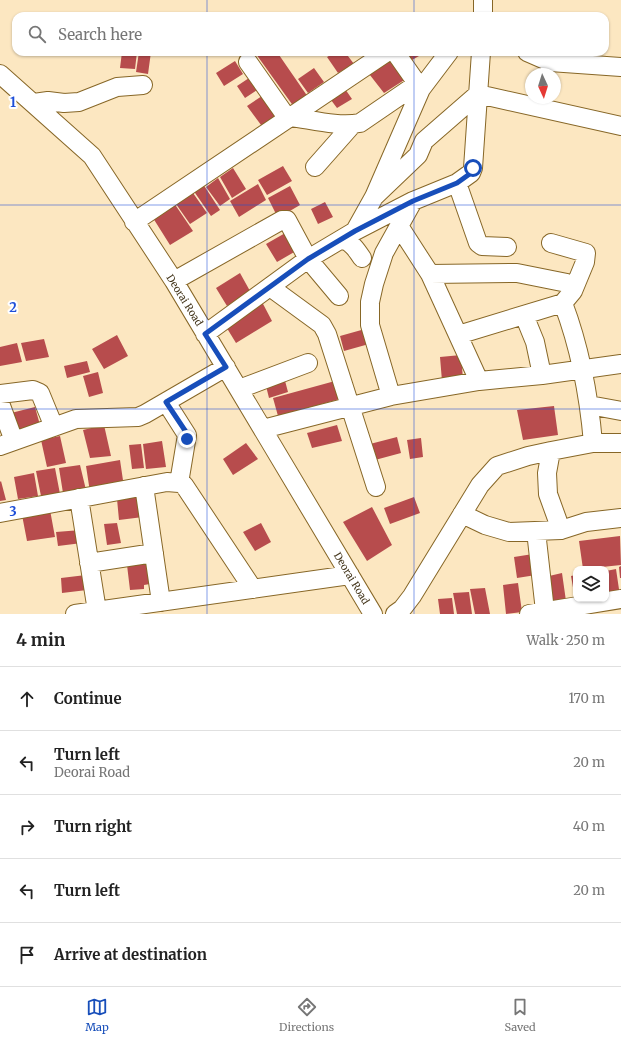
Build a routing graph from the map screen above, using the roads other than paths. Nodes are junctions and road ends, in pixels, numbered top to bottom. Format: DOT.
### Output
graph roads {
  1 [pos="381,56"];
  2 [pos="398,56"];
  3 [pos="446,56"];
  4 [pos="481,56"];
  5 [pos="536,56"];
  6 [pos="248,62"];
  7 [pos="621,67"];
  8 [pos="0,74"];
  9 [pos="143,85"];
  10 [pos="419,87"];
  11 [pos="478,94"];
  12 [pos="34,103"];
  13 [pos="290,118"];
  14 [pos="353,124"];
  15 [pos="621,126"];
  16 [pos="315,166"];
  17 [pos="457,183"];
  18 [pos="374,197"];
  19 [pos="413,201"];
  20 [pos="134,222"];
  21 [pos="399,226"];
  22 [pos="348,235"];
  23 [pos="551,243"];
  24 [pos="507,247"];
  25 [pos="362,258"];
  26 [pos="308,259"];
  27 [pos="430,274"];
  28 [pos="174,281"];
  29 [pos="270,287"];
  30 [pos="339,296"];
  31 [pos="568,297"];
  32 [pos="524,315"];
  33 [pos="205,334"];
  34 [pos="458,335"];
  35 [pos="308,363"];
  36 [pos="621,364"];
  37 [pos="226,367"];
  38 [pos="583,369"];
  39 [pos="542,375"];
  40 [pos="479,381"];
  41 [pos="239,390"];
  42 [pos="0,394"];
  43 [pos="391,396"];
  44 [pos="166,402"];
  45 [pos="0,403"];
  46 [pos="589,405"];
  47 [pos="350,407"];
  48 [pos="621,411"];
  49 [pos="54,427"];
  50 [pos="263,429"];
  51 [pos="593,443"];
  52 [pos="621,443"];
  53 [pos="7,444"];
  54 [pos="551,451"];
  55 [pos="179,482"];
  56 [pos="144,486"];
  57 [pos="376,487"];
  58 [pos="79,498"];
  59 [pos="0,513"];
  60 [pos="462,514"];
  61 [pos="621,518"];
  62 [pos="561,530"];
  63 [pos="536,531"];
  64 [pos="154,553"];
  65 [pos="89,563"];
  66 [pos="350,575"];
  67 [pos="253,589"];
  68 [pos="161,602"];
  69 [pos="617,604"];
  70 [pos="97,611"];
  71 [pos="549,612"];
  72 [pos="76,614"];
  73 [pos="373,614"];
  74 [pos="395,614"];
  1 -- 13 [label="street"];
  2 -- 10 [label="street"];
  3 -- 10 [label="street"];
  4 -- 11 [label="street"];
  5 -- 7 [label="street"];
  6 -- 13 [label="street"];
  8 -- 12 [label="street, Deorai Road"];
  9 -- 12 [label="street"];
  10 -- 14 [label="street"];
  10 -- 18 [label="street"];
  11 -- 15 [label="street"];
  11 -- 17 [label="street"];
  11 -- 18 [label="street"];
  12 -- 20 [label="street, Deorai Road"];
  13 -- 14 [label="street"];
  13 -- 20 [label="street"];
  14 -- 16 [label="street"];
  17 -- 19 [label="street"];
  17 -- 24 [label="street"];
  18 -- 22 [label="street"];
  19 -- 21 [label="street"];
  19 -- 22 [label="street"];
  20 -- 28 [label="street, Deorai Road"];
  21 -- 27 [label="street"];
  21 -- 43 [label="street"];
  22 -- 25 [label="street"];
  22 -- 26 [label="street"];
  23 -- 31 [label="street"];
  26 -- 28 [label="street"];
  26 -- 29 [label="street"];
  26 -- 30 [label="street"];
  27 -- 31 [label="street"];
  27 -- 34 [label="street"];
  28 -- 33 [label="street, Deorai Road"];
  29 -- 33 [label="street"];
  29 -- 47 [label="street"];
  31 -- 32 [label="street"];
  31 -- 38 [label="street"];
  32 -- 34 [label="street"];
  32 -- 39 [label="street"];
  33 -- 37 [label="street, Deorai Road"];
  34 -- 40 [label="street"];
  35 -- 41 [label="street"];
  36 -- 38 [label="street"];
  37 -- 41 [label="street, Deorai Road"];
  37 -- 44 [label="street"];
  38 -- 39 [label="street"];
  38 -- 46 [label="street"];
  39 -- 40 [label="street"];
  40 -- 43 [label="street"];
  41 -- 50 [label="street, Deorai Road"];
  42 -- 49 [label="street"];
  43 -- 47 [label="street"];
  44 -- 49 [label="street"];
  44 -- 55 [label="street"];
  45 -- 53 [label="street"];
  46 -- 48 [label="street"];
  46 -- 51 [label="street"];
  47 -- 50 [label="street"];
  47 -- 57 [label="street"];
  49 -- 53 [label="street"];
  50 -- 66 [label="street, Deorai Road"];
  51 -- 52 [label="street"];
  51 -- 54 [label="street"];
  54 -- 60 [label="street"];
  54 -- 62 [label="street"];
  55 -- 56 [label="street"];
  55 -- 67 [label="street"];
  56 -- 58 [label="street"];
  56 -- 64 [label="street"];
  58 -- 59 [label="street"];
  58 -- 65 [label="street"];
  60 -- 63 [label="street"];
  60 -- 74 [label="street"];
  61 -- 62 [label="street"];
  62 -- 63 [label="street"];
  63 -- 71 [label="street"];
  64 -- 65 [label="street"];
  64 -- 68 [label="street"];
  65 -- 70 [label="street"];
  66 -- 67 [label="street"];
  66 -- 73 [label="street, Deorai Road"];
  67 -- 68 [label="street"];
  68 -- 70 [label="street"];
  69 -- 71 [label="street"];
  70 -- 72 [label="street"];
}
